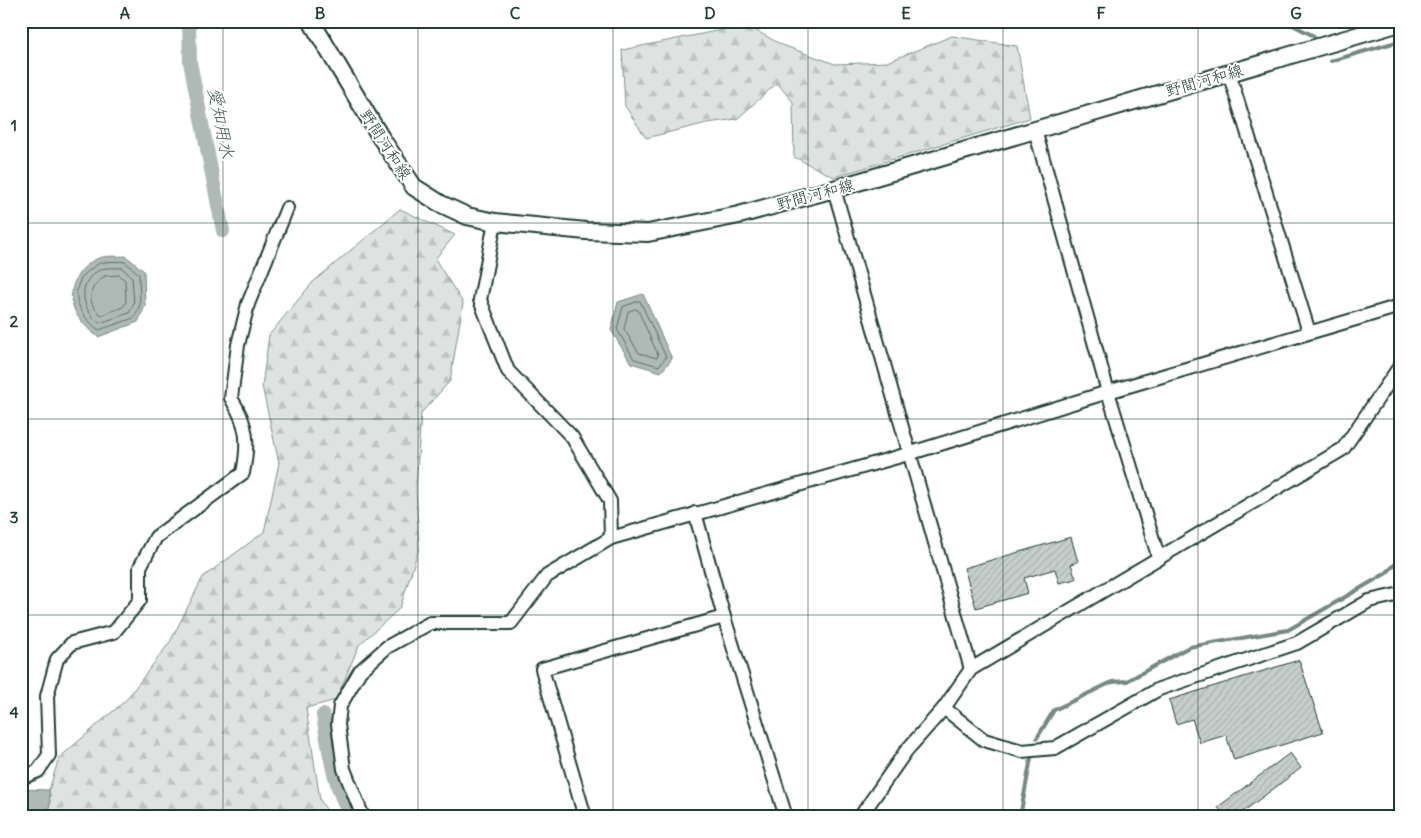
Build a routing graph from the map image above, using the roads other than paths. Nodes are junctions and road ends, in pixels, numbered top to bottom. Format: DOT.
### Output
graph roads {
  1 [pos="311,21"];
  2 [pos="1400,23"];
  3 [pos="1230,73"];
  4 [pos="1034,130"];
  5 [pos="834,189"];
  6 [pos="287,208"];
  7 [pos="495,222"];
  8 [pos="1400,306"];
  9 [pos="1309,332"];
  10 [pos="1400,366"];
  11 [pos="1108,392"];
  12 [pos="908,454"];
  13 [pos="695,513"];
  14 [pos="611,538"];
  15 [pos="1159,559"];
  16 [pos="1400,598"];
  17 [pos="724,617"];
  18 [pos="971,669"];
  19 [pos="944,708"];
  20 [pos="21,778"];
  21 [pos="362,817"];
  22 [pos="585,817"];
  23 [pos="786,817"];
  24 [pos="860,817"];
  1 -- 7 [label="main road, 野間河和線"];
  2 -- 3 [label="main road, 野間河和線"];
  3 -- 4 [label="main road, 野間河和線"];
  3 -- 9 [label="street"];
  4 -- 5 [label="main road, 野間河和線"];
  4 -- 11 [label="street"];
  5 -- 7 [label="main road, 野間河和線"];
  5 -- 12 [label="street"];
  6 -- 20 [label="street"];
  7 -- 14 [label="street"];
  8 -- 9 [label="street"];
  9 -- 11 [label="street"];
  10 -- 15 [label="street"];
  11 -- 12 [label="street"];
  11 -- 15 [label="street"];
  12 -- 13 [label="street"];
  12 -- 18 [label="street"];
  13 -- 14 [label="street"];
  13 -- 17 [label="street"];
  14 -- 21 [label="street"];
  15 -- 18 [label="street"];
  16 -- 19 [label="street"];
  17 -- 22 [label="street"];
  17 -- 23 [label="street"];
  18 -- 19 [label="street"];
  19 -- 24 [label="street"];
}
